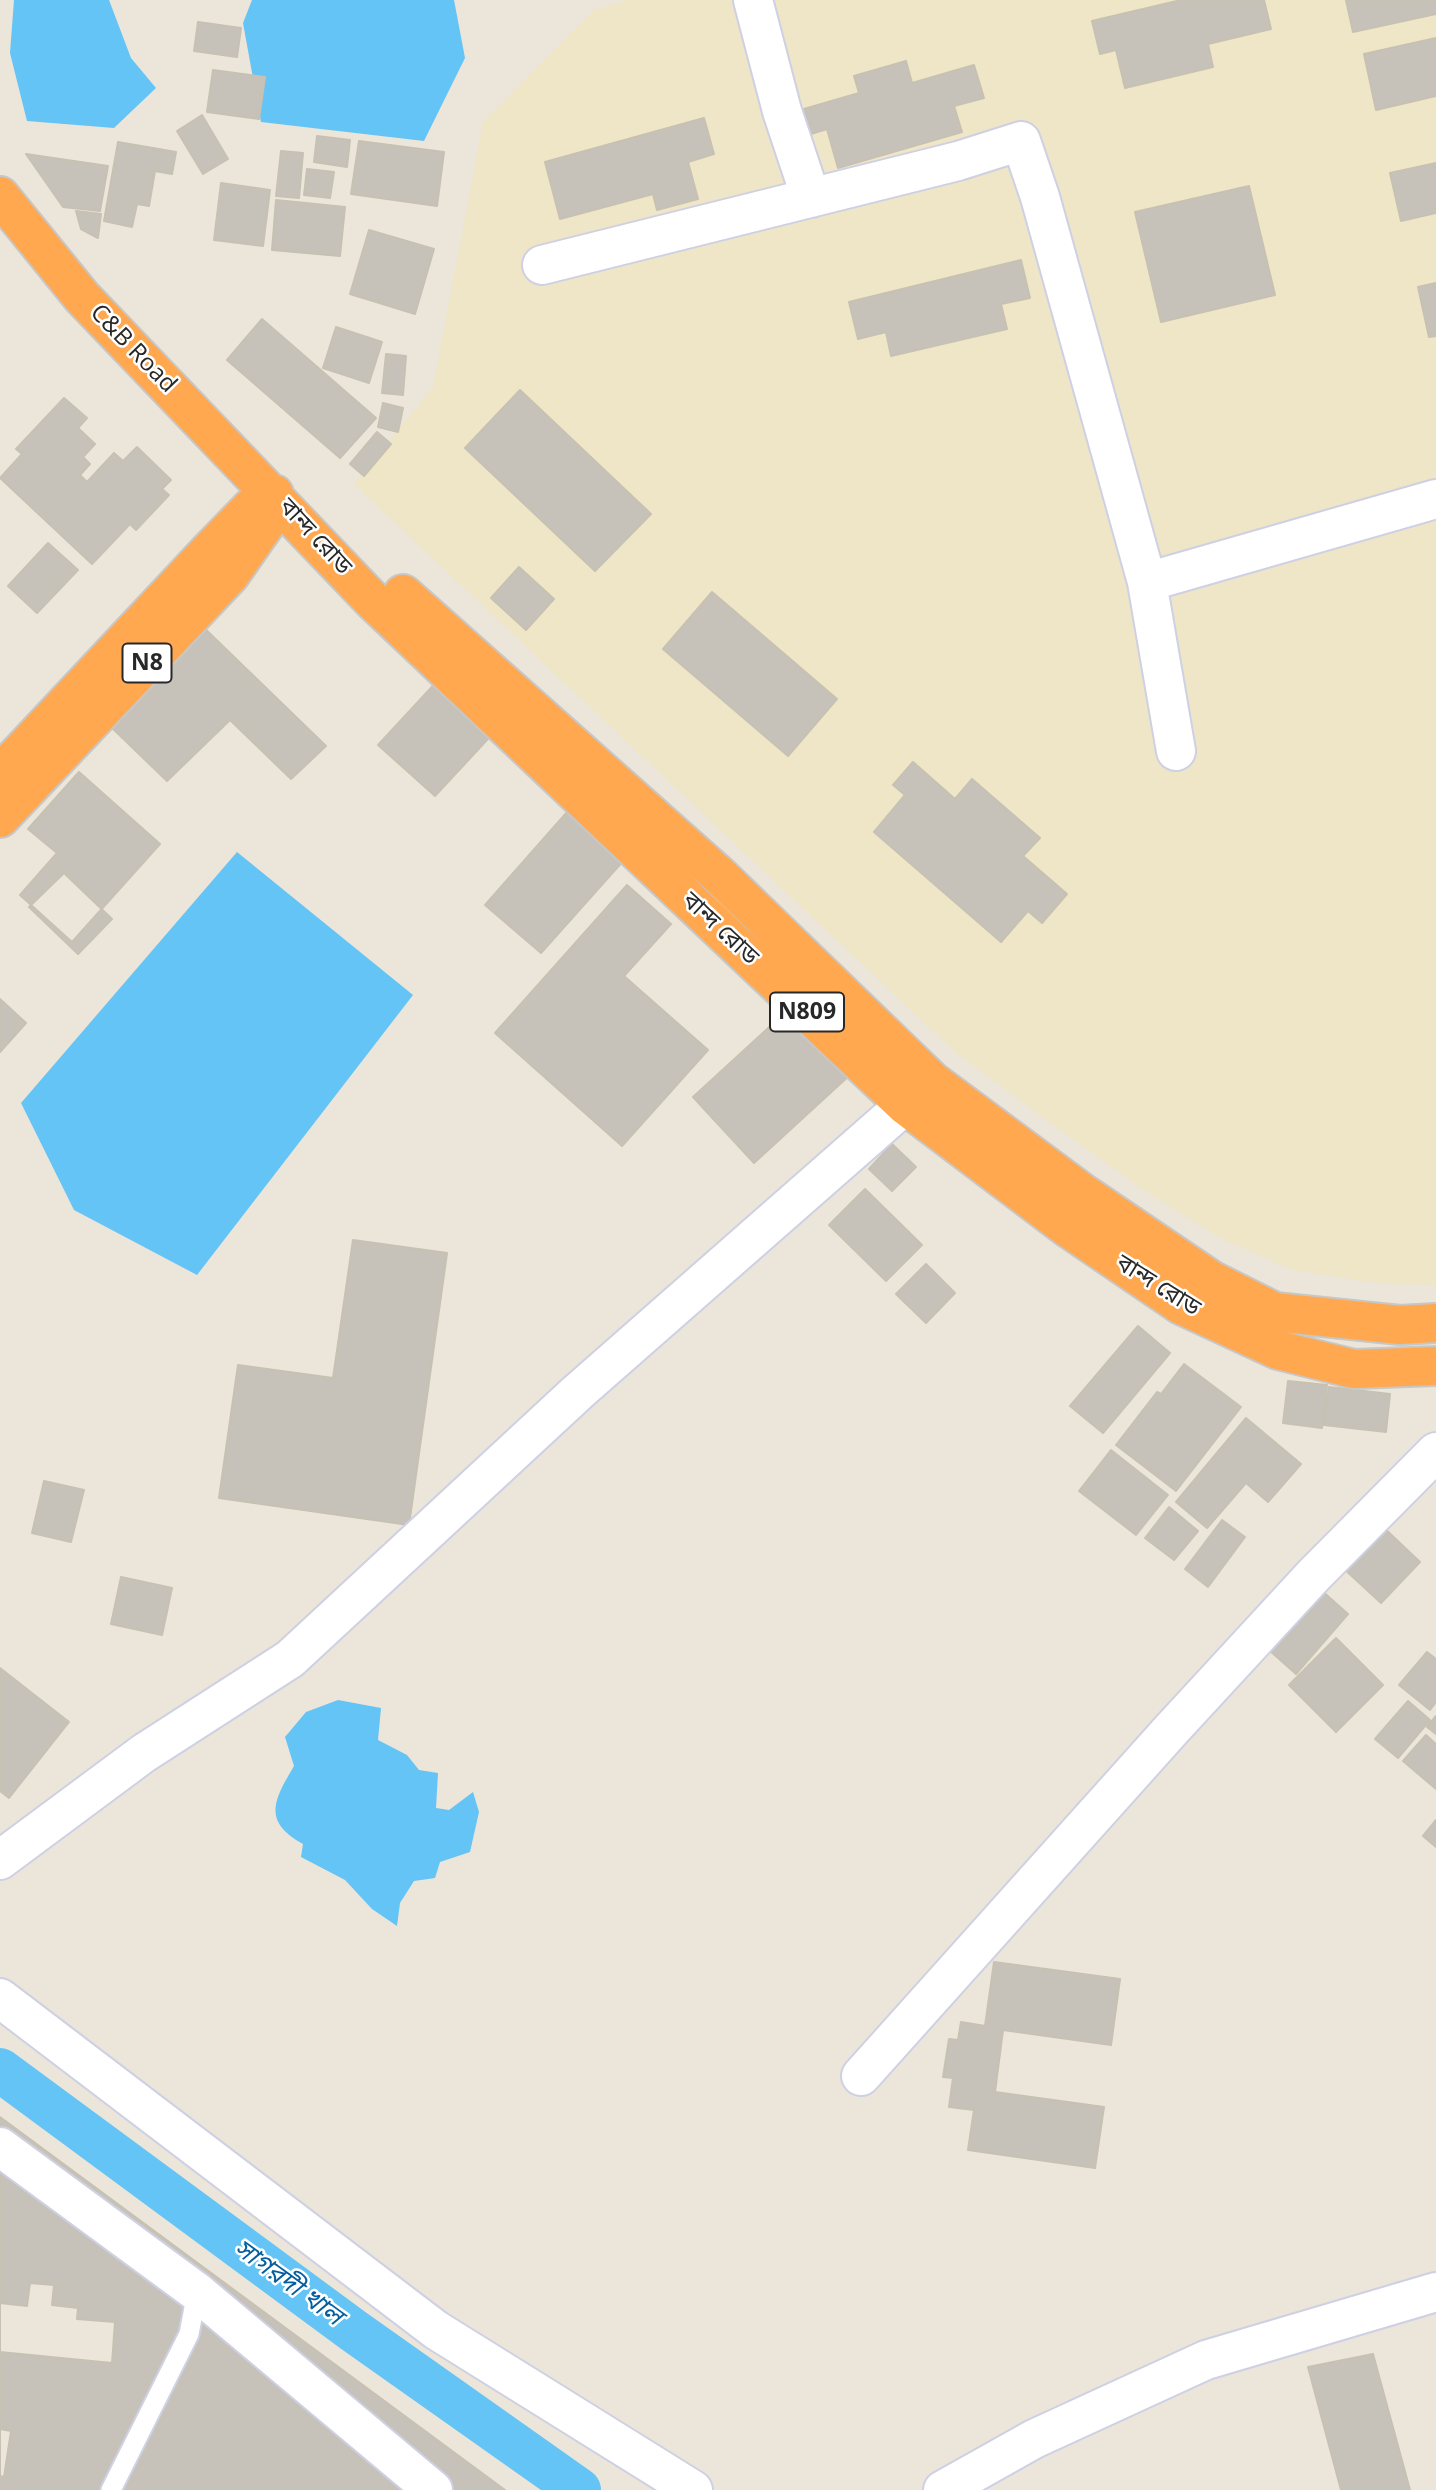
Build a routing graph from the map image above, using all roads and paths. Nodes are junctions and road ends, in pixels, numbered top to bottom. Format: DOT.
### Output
graph roads {
  1 [pos="752,0"];
  2 [pos="0,196"];
  3 [pos="811,198"];
  4 [pos="542,265"];
  5 [pos="274,495"];
  6 [pos="1436,499"];
  7 [pos="1147,582"];
  8 [pos="1175,751"];
  9 [pos="0,774"];
  10 [pos="0,818"];
  11 [pos="905,1105"];
  12 [pos="1436,1323"];
  13 [pos="1436,1366"];
  14 [pos="1436,1452"];
  15 [pos="0,1860"];
  16 [pos="0,1998"];
  17 [pos="861,2076"];
  18 [pos="0,2147"];
  19 [pos="197,2292"];
  20 [pos="1436,2292"];
  21 [pos="111,2490"];
  22 [pos="433,2490"];
  23 [pos="693,2490"];
  24 [pos="943,2490"];
  1 -- 3 [label="street"];
  2 -- 5 [label="highway, C&B Road"];
  3 -- 4 [label="street"];
  3 -- 7 [label="street"];
  5 -- 9 [label="highway, N8"];
  5 -- 10 [label="highway, N8"];
  5 -- 11 [label="highway, বান্দ রোড / N809"];
  5 -- 12 [label="highway, বান্দ রোড / N809"];
  6 -- 7 [label="street"];
  7 -- 8 [label="street"];
  11 -- 13 [label="highway, বান্দ রোড / N809"];
  11 -- 15 [label="street"];
  14 -- 17 [label="street"];
  16 -- 23 [label="street"];
  18 -- 19 [label="street"];
  19 -- 21 [label="lane"];
  19 -- 22 [label="street"];
  20 -- 24 [label="street"];
}
